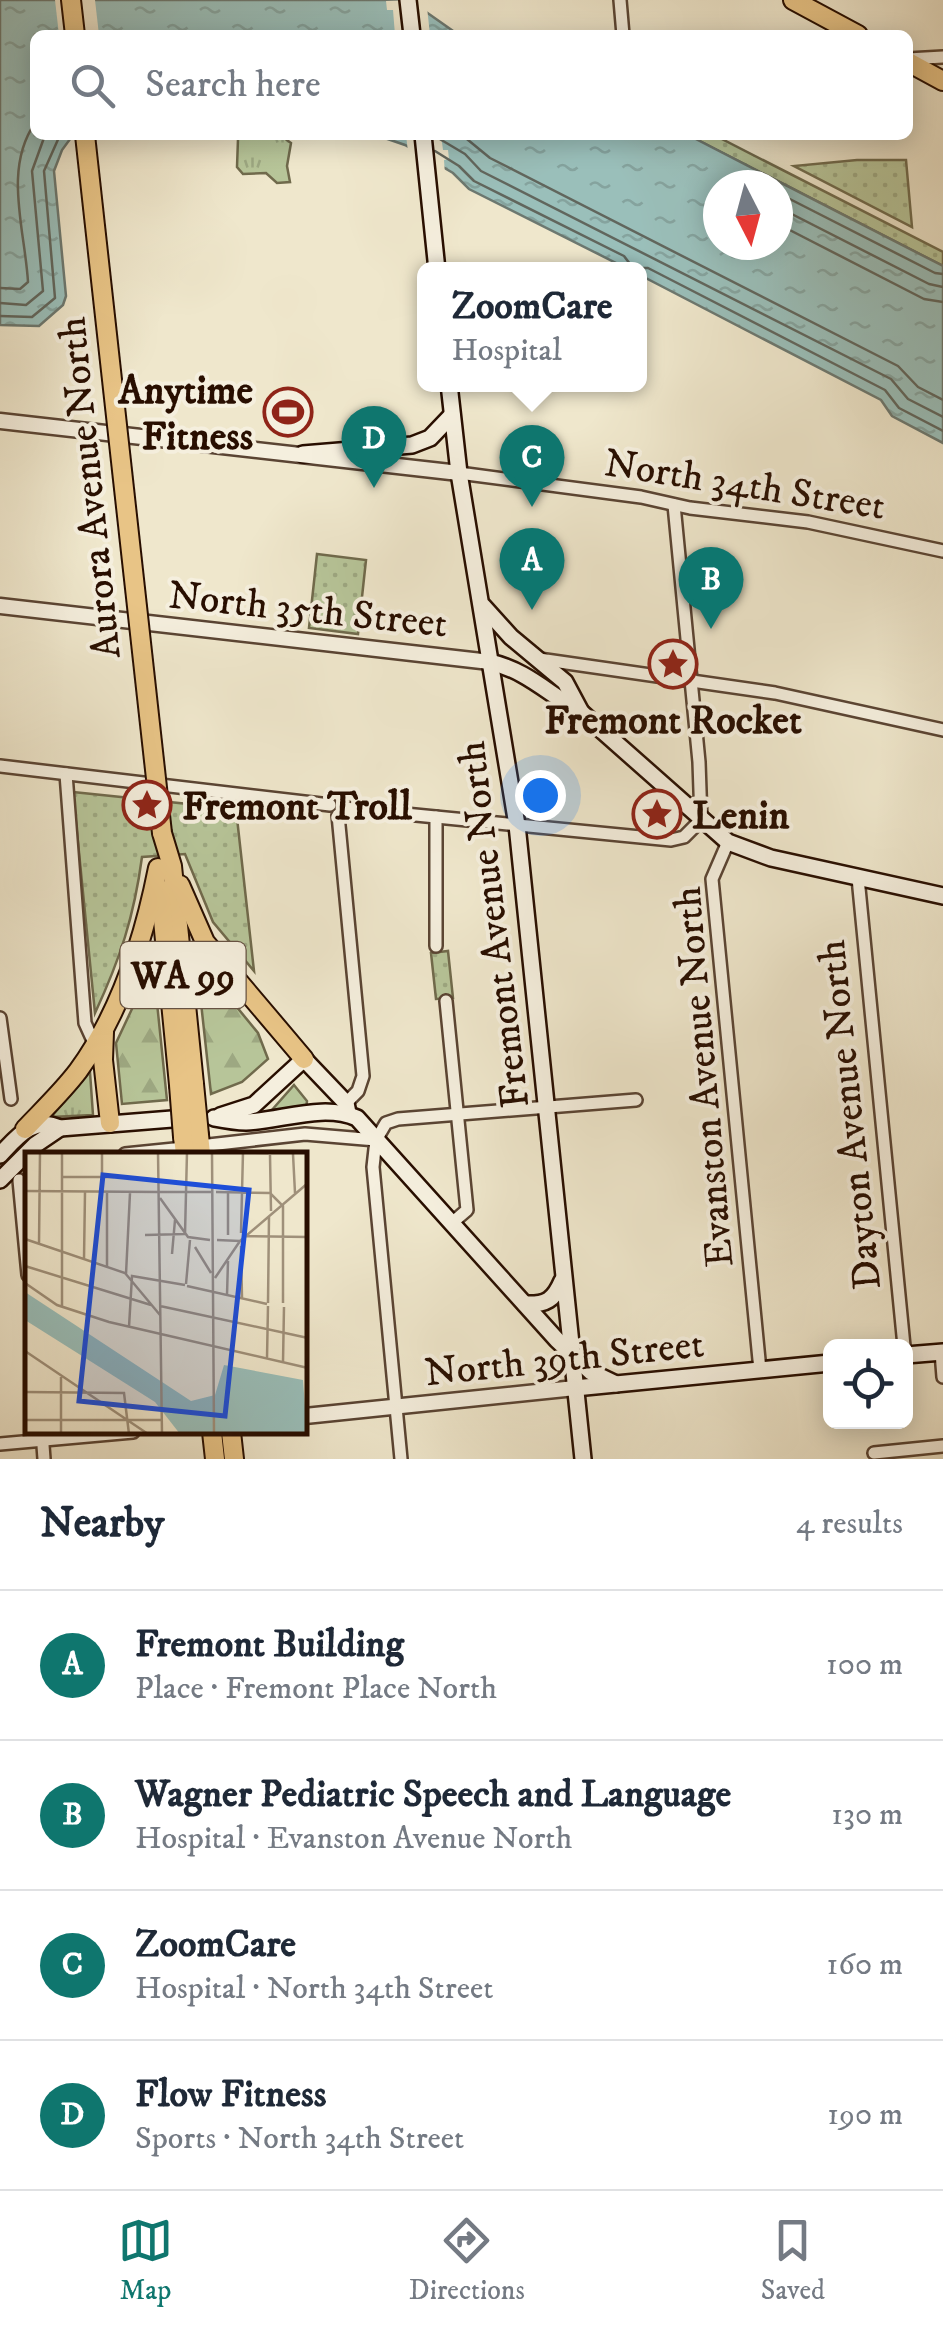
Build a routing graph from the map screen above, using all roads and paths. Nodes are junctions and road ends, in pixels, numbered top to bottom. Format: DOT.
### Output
graph roads {
  1 [pos="71,0"];
  2 [pos="408,0"];
  3 [pos="620,0"];
  4 [pos="793,0"];
  5 [pos="74,30"];
  6 [pos="411,30"];
  7 [pos="623,30"];
  8 [pos="849,30"];
  9 [pos="943,57"];
  10 [pos="913,60"];
  11 [pos="913,64"];
  12 [pos="943,81"];
  13 [pos="86,140"];
  14 [pos="423,140"];
  15 [pos="435,262"];
  16 [pos="449,392"];
  17 [pos="0,421"];
  18 [pos="449,421"];
  19 [pos="111,434"];
  20 [pos="303,454"];
  21 [pos="458,473"];
  22 [pos="674,505"];
  23 [pos="943,551"];
  24 [pos="480,603"];
  25 [pos="0,606"];
  26 [pos="133,621"];
  27 [pos="537,658"];
  28 [pos="490,662"];
  29 [pos="691,681"];
  30 [pos="581,712"];
  31 [pos="943,730"];
  32 [pos="0,766"];
  33 [pos="66,774"];
  34 [pos="150,783"];
  35 [pos="337,809"];
  36 [pos="436,817"];
  37 [pos="700,820"];
  38 [pos="517,825"];
  39 [pos="728,842"];
  40 [pos="165,867"];
  41 [pos="858,878"];
  42 [pos="943,896"];
  43 [pos="436,946"];
  44 [pos="446,1002"];
  45 [pos="0,1018"];
  46 [pos="105,1027"];
  47 [pos="95,1044"];
  48 [pos="304,1059"];
  49 [pos="12,1099"];
  50 [pos="636,1100"];
  51 [pos="548,1107"];
  52 [pos="347,1108"];
  53 [pos="456,1115"];
  54 [pos="172,1119"];
  55 [pos="110,1123"];
  56 [pos="60,1128"];
  57 [pos="24,1129"];
  58 [pos="376,1140"];
  59 [pos="192,1146"];
  60 [pos="28,1152"];
  61 [pos="142,1152"];
  62 [pos="0,1155"];
  63 [pos="25,1155"];
  64 [pos="23,1178"];
  65 [pos="0,1180"];
  66 [pos="25,1217"];
  67 [pos="452,1222"];
  68 [pos="564,1277"];
  69 [pos="525,1304"];
  70 [pos="903,1339"];
  71 [pos="942,1352"];
  72 [pos="571,1354"];
  73 [pos="913,1354"];
  74 [pos="823,1364"];
  75 [pos="760,1370"];
  76 [pos="943,1377"];
  77 [pos="616,1384"];
  78 [pos="574,1388"];
  79 [pos="396,1408"];
  80 [pos="308,1416"];
  81 [pos="86,1434"];
  82 [pos="212,1434"];
  83 [pos="231,1434"];
  84 [pos="42,1436"];
  85 [pos="0,1444"];
  86 [pos="943,1446"];
  87 [pos="874,1452"];
  88 [pos="44,1459"];
  89 [pos="216,1459"];
  90 [pos="234,1459"];
  91 [pos="400,1459"];
  92 [pos="582,1459"];
  1 -- 5 [label="main road"];
  2 -- 6 [label="main road"];
  3 -- 7 [label="street"];
  4 -- 8 [label="main road"];
  9 -- 10 [label="street"];
  11 -- 12 [label="main road"];
  13 -- 40 [label="main road, Aurora Avenue North / WA 99, bridge"];
  14 -- 15 [label="main road"];
  16 -- 18 [label="main road, Fremont Avenue North"];
  17 -- 19 [label="street, North 34th Street"];
  18 -- 20 [label="main road"];
  18 -- 21 [label="main road, Fremont Avenue North"];
  19 -- 20 [label="street, North 34th Street"];
  19 -- 26 [label="street"];
  20 -- 21 [label="street, North 34th Street"];
  21 -- 22 [label="street, North 34th Street"];
  21 -- 24 [label="main road, Fremont Avenue North"];
  22 -- 23 [label="street, North 34th Street"];
  22 -- 29 [label="street"];
  24 -- 27 [label="main road"];
  24 -- 28 [label="main road, Fremont Avenue North"];
  25 -- 26 [label="street, North 35th Street"];
  26 -- 28 [label="street, North 35th Street"];
  26 -- 34 [label="street"];
  27 -- 29 [label="street"];
  27 -- 30 [label="main road"];
  28 -- 30 [label="main road"];
  28 -- 38 [label="main road, Fremont Avenue North"];
  29 -- 31 [label="street"];
  29 -- 37 [label="street"];
  30 -- 37 [label="main road"];
  32 -- 33 [label="street"];
  33 -- 34 [label="street"];
  33 -- 47 [label="street"];
  34 -- 35 [label="street"];
  35 -- 36 [label="street"];
  35 -- 52 [label="street"];
  36 -- 38 [label="street"];
  36 -- 43 [label="street"];
  37 -- 38 [label="street"];
  37 -- 39 [label="main road"];
  38 -- 51 [label="main road, Fremont Avenue North"];
  39 -- 41 [label="main road"];
  39 -- 75 [label="street, Evanston Avenue North"];
  40 -- 46 [label="main road"];
  40 -- 48 [label="main road"];
  40 -- 59 [label="main road, Aurora Avenue North / WA 99, bridge"];
  41 -- 42 [label="main road"];
  41 -- 70 [label="street, Dayton Avenue North"];
  44 -- 53 [label="street"];
  45 -- 49 [label="street"];
  46 -- 47 [label="main road"];
  46 -- 55 [label="main road"];
  47 -- 57 [label="main road"];
  48 -- 52 [label="main road"];
  48 -- 52 [label="main road"];
  50 -- 51 [label="street"];
  51 -- 53 [label="street"];
  51 -- 68 [label="main road, Fremont Avenue North"];
  52 -- 58 [label="main road"];
  53 -- 58 [label="street"];
  53 -- 67 [label="street"];
  54 -- 55 [label="main road"];
  55 -- 56 [label="main road"];
  56 -- 57 [label="main road"];
  56 -- 60 [label="main road"];
  57 -- 62 [label="main road"];
  58 -- 59 [label="street"];
  58 -- 67 [label="main road"];
  58 -- 79 [label="street"];
  59 -- 61 [label="street"];
  63 -- 65 [label="main road"];
  64 -- 65 [label="street"];
  64 -- 66 [label="street"];
  67 -- 69 [label="main road"];
  68 -- 69 [label="main road"];
  68 -- 72 [label="main road, Fremont Avenue North"];
  69 -- 72 [label="main road"];
  71 -- 73 [label="main road"];
  71 -- 76 [label="street"];
  72 -- 77 [label="main road"];
  72 -- 78 [label="main road, Fremont Avenue North"];
  74 -- 75 [label="main road, North 39th Street"];
  75 -- 77 [label="main road, North 39th Street"];
  77 -- 78 [label="main road, North 39th Street"];
  78 -- 79 [label="street, North 39th Street"];
  78 -- 92 [label="main road, Fremont Avenue North"];
  79 -- 80 [label="street, North 39th Street"];
  79 -- 91 [label="street"];
  81 -- 84 [label="street"];
  82 -- 89 [label="main road"];
  83 -- 90 [label="main road"];
  84 -- 85 [label="street"];
  84 -- 88 [label="street"];
  86 -- 87 [label="street"];
}
